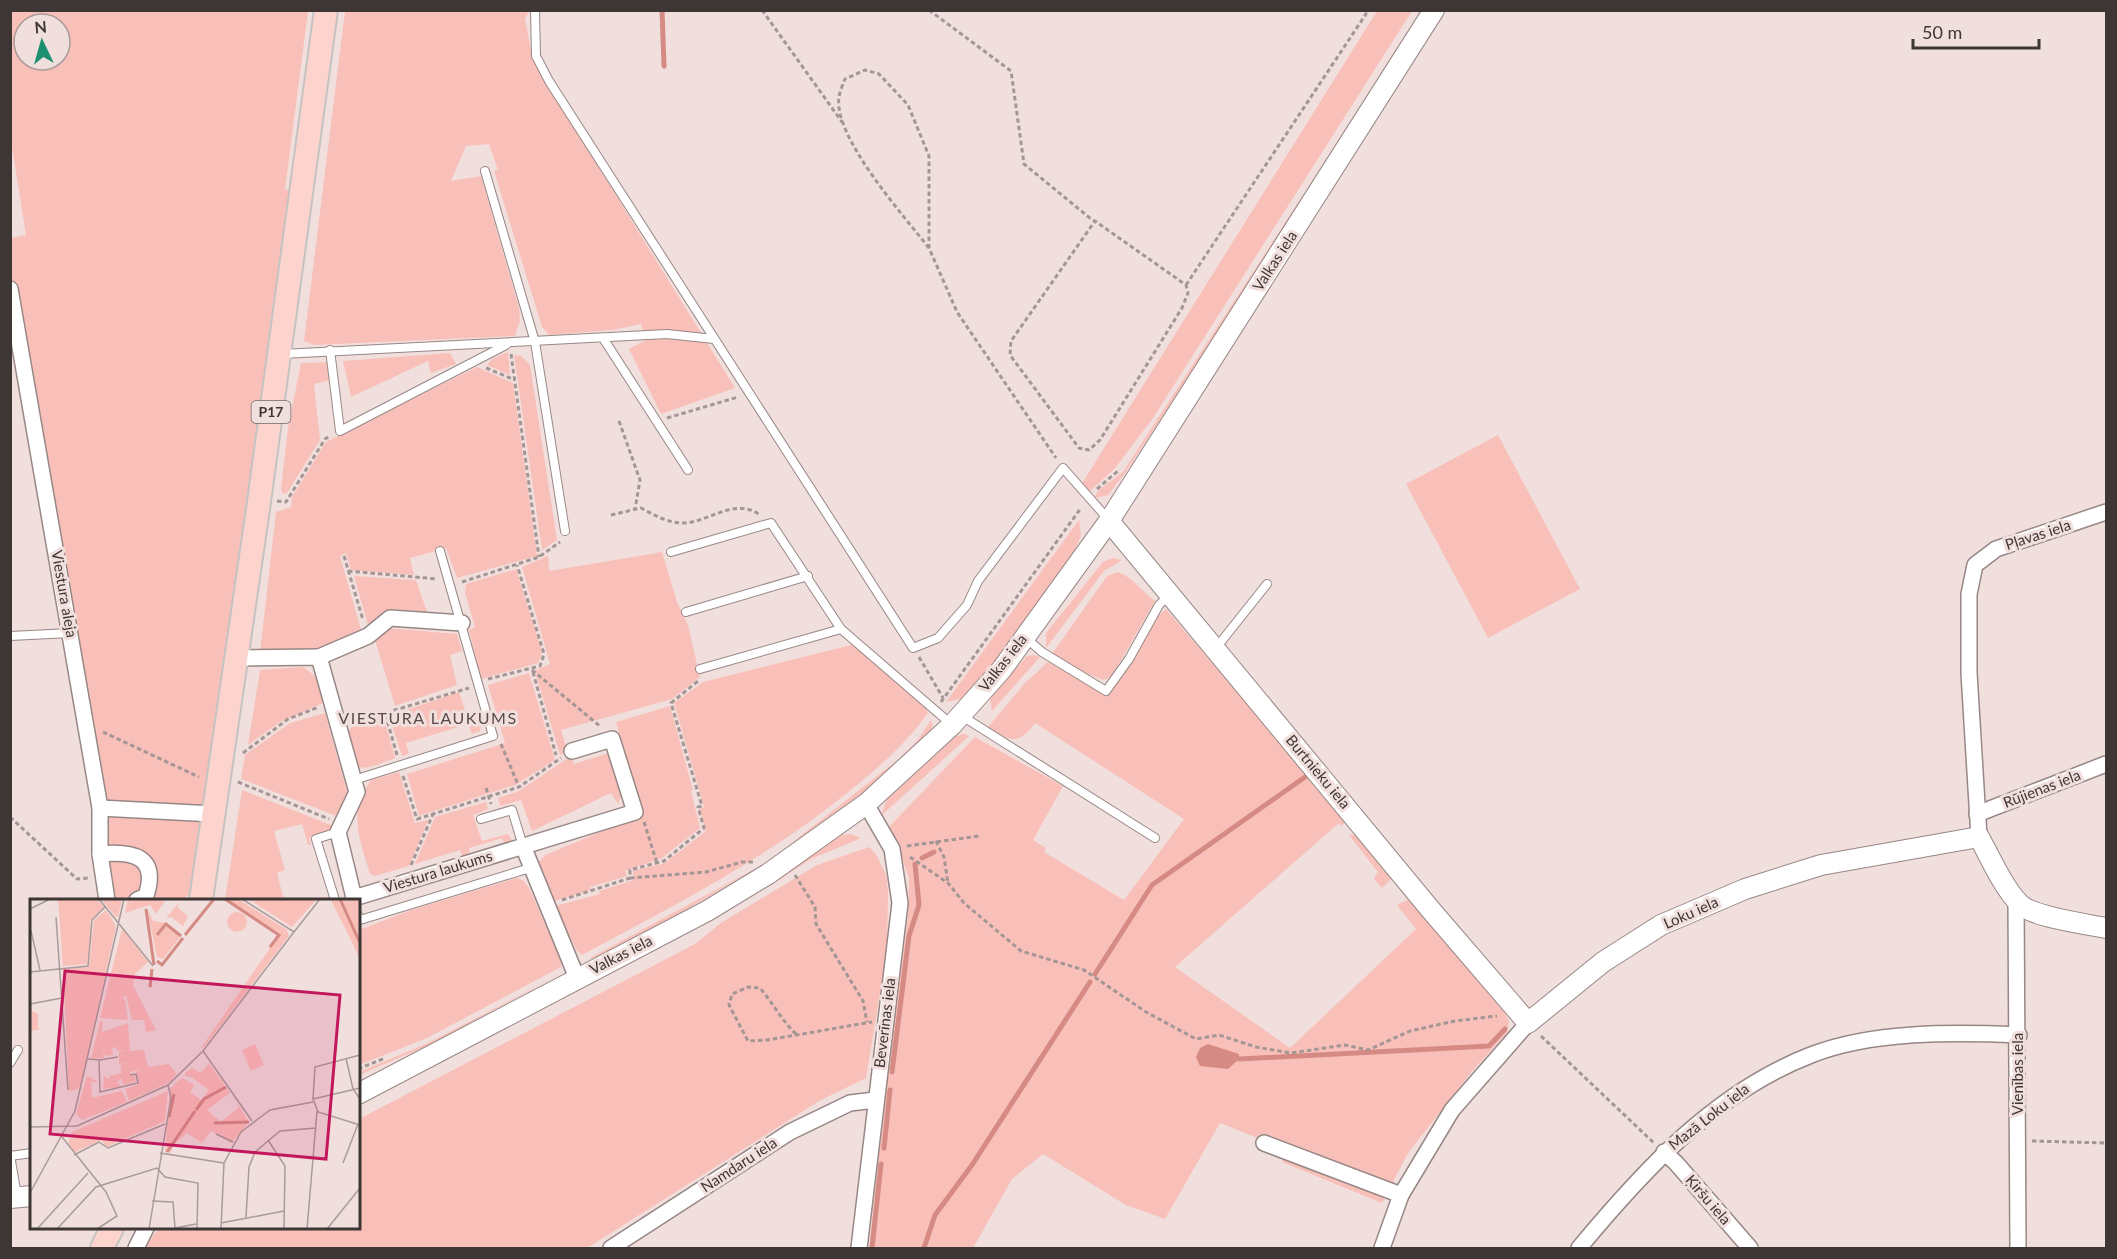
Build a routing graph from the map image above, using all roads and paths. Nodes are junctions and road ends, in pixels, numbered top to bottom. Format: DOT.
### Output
graph roads {
  1 [pos="326,10"];
  2 [pos="536,10"];
  3 [pos="762,10"];
  4 [pos="929,10"];
  5 [pos="1364,10"];
  6 [pos="1434,10"];
  7 [pos="843,123"];
  8 [pos="485,171"];
  9 [pos="1095,221"];
  10 [pos="929,248"];
  11 [pos="1186,285"];
  12 [pos="10,289"];
  13 [pos="603,338"];
  14 [pos="714,339"];
  15 [pos="535,342"];
  16 [pos="509,344"];
  17 [pos="330,350"];
  18 [pos="279,354"];
  19 [pos="473,363"];
  20 [pos="514,380"];
  21 [pos="748,394"];
  22 [pos="619,421"];
  23 [pos="656,421"];
  24 [pos="340,431"];
  25 [pos="1063,468"];
  26 [pos="688,470"];
  27 [pos="275,501"];
  28 [pos="635,509"];
  29 [pos="2106,512"];
  30 [pos="611,515"];
  31 [pos="1074,517"];
  32 [pos="1109,520"];
  33 [pos="771,523"];
  34 [pos="565,531"];
  35 [pos="440,551"];
  36 [pos="671,552"];
  37 [pos="344,556"];
  38 [pos="539,557"];
  39 [pos="517,565"];
  40 [pos="348,571"];
  41 [pos="808,576"];
  42 [pos="449,580"];
  43 [pos="1268,584"];
  44 [pos="463,593"];
  45 [pos="1170,595"];
  46 [pos="686,612"];
  47 [pos="462,623"];
  48 [pos="841,629"];
  49 [pos="71,633"];
  50 [pos="10,636"];
  51 [pos="368,636"];
  52 [pos="1025,637"];
  53 [pos="913,648"];
  54 [pos="1216,649"];
  55 [pos="319,657"];
  56 [pos="237,658"];
  57 [pos="486,668"];
  58 [pos="700,669"];
  59 [pos="532,670"];
  60 [pos="489,679"];
  61 [pos="479,685"];
  62 [pos="331,702"];
  63 [pos="956,720"];
  64 [pos="99,730"];
  65 [pos="493,736"];
  66 [pos="612,739"];
  67 [pos="572,750"];
  68 [pos="242,754"];
  69 [pos="557,760"];
  70 [pos="2106,764"];
  71 [pos="199,777"];
  72 [pos="354,780"];
  73 [pos="238,782"];
  74 [pos="519,787"];
  75 [pos="486,788"];
  76 [pos="866,804"];
  77 [pos="100,808"];
  78 [pos="635,812"];
  79 [pos="214,814"];
  80 [pos="433,814"];
  81 [pos="1977,814"];
  82 [pos="494,815"];
  83 [pos="10,817"];
  84 [pos="481,819"];
  85 [pos="340,828"];
  86 [pos="979,836"];
  87 [pos="1979,837"];
  88 [pos="1155,838"];
  89 [pos="936,841"];
  90 [pos="523,846"];
  91 [pos="892,849"];
  92 [pos="100,854"];
  93 [pos="657,862"];
  94 [pos="530,868"];
  95 [pos="746,871"];
  96 [pos="793,873"];
  97 [pos="102,876"];
  98 [pos="630,878"];
  99 [pos="404,882"];
  100 [pos="948,883"];
  101 [pos="107,899"];
  102 [pos="139,899"];
  103 [pos="201,899"];
  104 [pos="334,899"];
  105 [pos="354,899"];
  106 [pos="2016,900"];
  107 [pos="546,906"];
  108 [pos="360,919"];
  109 [pos="2106,928"];
  110 [pos="577,978"];
  111 [pos="885,1019"];
  112 [pos="1524,1019"];
  113 [pos="867,1022"];
  114 [pos="796,1034"];
  115 [pos="2019,1035"];
  116 [pos="18,1050"];
  117 [pos="10,1062"];
  118 [pos="360,1093"];
  119 [pos="875,1100"];
  120 [pos="2018,1141"];
  121 [pos="1264,1143"];
  122 [pos="2106,1143"];
  123 [pos="1664,1152"];
  124 [pos="30,1153"];
  125 [pos="11,1156"];
  126 [pos="1401,1196"];
  127 [pos="20,1197"];
  128 [pos="111,1229"];
  129 [pos="145,1229"];
  130 [pos="102,1248"];
  131 [pos="136,1248"];
  132 [pos="611,1248"];
  133 [pos="859,1248"];
  134 [pos="1382,1248"];
  135 [pos="1578,1248"];
  136 [pos="1750,1248"];
  137 [pos="2018,1248"];
  1 -- 18 [label="main road, P17"];
  2 -- 14 [label="lane"];
  3 -- 7 [label="path"];
  4 -- 9 [label="path"];
  5 -- 11 [label="path"];
  6 -- 32 [label="main road, Valkas iela"];
  7 -- 10 [label="path"];
  7 -- 10 [label="path"];
  8 -- 15 [label="lane"];
  9 -- 11 [label="path"];
  9 -- 11 [label="path"];
  10 -- 25 [label="path"];
  12 -- 49 [label="street, Viestura aleja"];
  13 -- 14 [label="lane"];
  13 -- 15 [label="lane"];
  13 -- 23 [label="lane"];
  14 -- 21 [label="lane"];
  15 -- 16 [label="lane"];
  15 -- 34 [label="lane"];
  16 -- 17 [label="lane"];
  16 -- 19 [label="lane"];
  16 -- 20 [label="path"];
  17 -- 18 [label="lane"];
  17 -- 24 [label="lane"];
  18 -- 56 [label="main road, P17"];
  19 -- 20 [label="path"];
  19 -- 24 [label="lane"];
  20 -- 38 [label="path"];
  21 -- 23 [label="path"];
  21 -- 53 [label="lane"];
  22 -- 28 [label="path"];
  23 -- 26 [label="lane"];
  24 -- 27 [label="path"];
  25 -- 32 [label="lane"];
  25 -- 53 [label="lane"];
  28 -- 30 [label="path"];
  28 -- 33 [label="path"];
  29 -- 81 [label="street, Pļavas iela"];
  31 -- 53 [label="path"];
  32 -- 45 [label="main road, Burtnieku iela"];
  32 -- 52 [label="main road, Valkas iela"];
  33 -- 36 [label="lane"];
  33 -- 41 [label="lane"];
  34 -- 38 [label="path"];
  35 -- 42 [label="lane"];
  37 -- 40 [label="path"];
  38 -- 39 [label="path"];
  39 -- 44 [label="path"];
  39 -- 59 [label="path"];
  40 -- 42 [label="path"];
  40 -- 51 [label="path"];
  41 -- 46 [label="lane"];
  41 -- 48 [label="lane"];
  42 -- 47 [label="lane"];
  43 -- 54 [label="lane"];
  45 -- 52 [label="lane"];
  45 -- 54 [label="main road, Burtnieku iela"];
  47 -- 51 [label="street"];
  47 -- 61 [label="lane"];
  48 -- 58 [label="lane"];
  48 -- 63 [label="lane"];
  49 -- 50 [label="lane"];
  49 -- 77 [label="street, Viestura aleja"];
  51 -- 55 [label="street"];
  52 -- 63 [label="main road, Valkas iela"];
  54 -- 112 [label="main road, Burtnieku iela"];
  55 -- 56 [label="street"];
  55 -- 62 [label="street"];
  56 -- 79 [label="main road, P17"];
  57 -- 60 [label="path"];
  58 -- 93 [label="path"];
  59 -- 60 [label="path"];
  59 -- 66 [label="path"];
  59 -- 69 [label="path"];
  60 -- 61 [label="path"];
  61 -- 65 [label="lane"];
  62 -- 68 [label="path"];
  62 -- 72 [label="street"];
  63 -- 76 [label="main road, Valkas iela"];
  63 -- 88 [label="lane"];
  64 -- 71 [label="path"];
  65 -- 72 [label="lane"];
  65 -- 74 [label="path"];
  66 -- 67 [label="street"];
  66 -- 78 [label="street"];
  70 -- 81 [label="street, Rūjienas iela"];
  72 -- 85 [label="street"];
  73 -- 85 [label="path"];
  75 -- 82 [label="path"];
  76 -- 91 [label="street, Beverīnas iela"];
  76 -- 110 [label="main road, Valkas iela"];
  77 -- 79 [label="street"];
  77 -- 92 [label="street, Viestura aleja"];
  78 -- 90 [label="street, Viestura laukums"];
  78 -- 93 [label="path"];
  79 -- 103 [label="main road, P17"];
  80 -- 99 [label="path"];
  81 -- 87 [label="street"];
  82 -- 84 [label="lane"];
  82 -- 90 [label="lane"];
  83 -- 97 [label="path"];
  85 -- 104 [label="lane"];
  85 -- 105 [label="street, Viestura laukums"];
  86 -- 89 [label="path"];
  87 -- 106 [label="main road"];
  87 -- 112 [label="main road, Loku iela"];
  89 -- 91 [label="path"];
  89 -- 100 [label="path"];
  90 -- 94 [label="street"];
  90 -- 99 [label="street, Viestura laukums"];
  91 -- 100 [label="path"];
  91 -- 111 [label="street, Beverīnas iela"];
  92 -- 97 [label="street, Viestura aleja"];
  92 -- 102 [label="street"];
  93 -- 98 [label="path"];
  94 -- 107 [label="street"];
  94 -- 108 [label="lane"];
  95 -- 98 [label="path"];
  96 -- 113 [label="path"];
  97 -- 101 [label="street, Viestura aleja"];
  98 -- 107 [label="path"];
  99 -- 105 [label="street, Viestura laukums"];
  100 -- 112 [label="path"];
  106 -- 109 [label="main road"];
  106 -- 115 [label="street, Vienības iela"];
  107 -- 110 [label="street"];
  110 -- 118 [label="main road, Valkas iela"];
  111 -- 113 [label="path"];
  111 -- 119 [label="street, Beverīnas iela"];
  112 -- 123 [label="path"];
  112 -- 126 [label="street, Loku iela"];
  113 -- 114 [label="path"];
  114 -- 114 [label="path"];
  115 -- 120 [label="street, Vienības iela"];
  115 -- 123 [label="street, Mazā Loku iela"];
  116 -- 117 [label="lane"];
  119 -- 132 [label="street, Namdaru iela"];
  119 -- 133 [label="street, Beverīnas iela"];
  120 -- 122 [label="path"];
  120 -- 137 [label="street, Vienības iela"];
  121 -- 126 [label="street"];
  123 -- 135 [label="street, Mazā Loku iela"];
  123 -- 136 [label="street, Ķiršu iela"];
  124 -- 125 [label="lane"];
  125 -- 127 [label="lane"];
  126 -- 134 [label="street, Loku iela"];
  128 -- 130 [label="main road"];
  129 -- 131 [label="street"];
}
